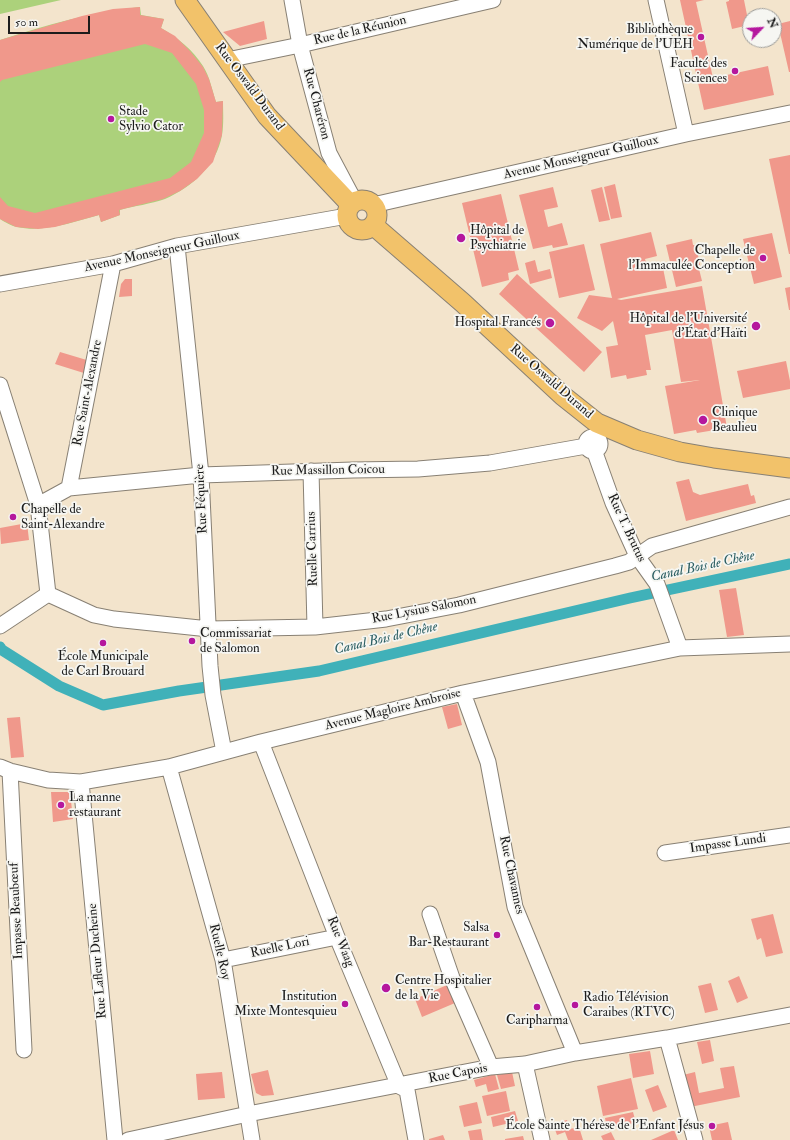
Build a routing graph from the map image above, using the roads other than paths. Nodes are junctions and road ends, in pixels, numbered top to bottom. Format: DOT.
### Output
graph roads {
  1 [pos="186,0"];
  2 [pos="292,0"];
  3 [pos="492,0"];
  4 [pos="656,0"];
  5 [pos="300,45"];
  6 [pos="227,60"];
  7 [pos="790,113"];
  8 [pos="686,134"];
  9 [pos="356,207"];
  10 [pos="373,225"];
  11 [pos="177,246"];
  12 [pos="113,264"];
  13 [pos="0,284"];
  14 [pos="0,385"];
  15 [pos="593,439"];
  16 [pos="790,468"];
  17 [pos="311,471"];
  18 [pos="202,475"];
  19 [pos="69,488"];
  20 [pos="38,505"];
  21 [pos="790,506"];
  22 [pos="637,556"];
  23 [pos="48,594"];
  24 [pos="2,625"];
  25 [pos="315,627"];
  26 [pos="209,629"];
  27 [pos="790,644"];
  28 [pos="680,648"];
  29 [pos="463,693"];
  30 [pos="261,742"];
  31 [pos="224,752"];
  32 [pos="169,767"];
  33 [pos="5,769"];
  34 [pos="81,782"];
  35 [pos="790,836"];
  36 [pos="665,853"];
  37 [pos="430,914"];
  38 [pos="337,936"];
  39 [pos="223,960"];
  40 [pos="790,1015"];
  41 [pos="667,1038"];
  42 [pos="24,1050"];
  43 [pos="574,1053"];
  44 [pos="525,1064"];
  45 [pos="491,1067"];
  46 [pos="400,1086"];
  47 [pos="248,1114"];
  48 [pos="115,1140"];
  49 [pos="128,1140"];
  50 [pos="252,1140"];
  51 [pos="416,1140"];
  52 [pos="542,1140"];
  53 [pos="695,1140"];
  1 -- 6 [label="main road, Rue Oswald Durand"];
  2 -- 5 [label="street, Rue Charéron"];
  3 -- 5 [label="street, Rue de la Réunion"];
  4 -- 8 [label="street"];
  5 -- 6 [label="street, Rue de la Réunion"];
  5 -- 9 [label="street, Rue Charéron"];
  6 -- 9 [label="main road, Rue Oswald Durand"];
  7 -- 8 [label="street, Avenue Monseigneur Guilloux"];
  8 -- 9 [label="street, Avenue Monseigneur Guilloux"];
  9 -- 10 [label="main road"];
  9 -- 10 [label="main road, Rue Oswald Durand"];
  9 -- 11 [label="street, Avenue Monseigneur Guilloux"];
  10 -- 15 [label="main road, Rue Oswald Durand"];
  11 -- 12 [label="street, Avenue Monseigneur Guilloux"];
  11 -- 18 [label="street, Rue Féquière"];
  12 -- 13 [label="street, Avenue Monseigneur Guilloux"];
  12 -- 19 [label="street, Rue Saint-Alexandre"];
  14 -- 20 [label="street"];
  15 -- 16 [label="main road, Rue Oswald Durand"];
  15 -- 17 [label="street, Rue Massillon Coicou"];
  15 -- 22 [label="street, Rue T. Brutus"];
  17 -- 18 [label="street, Rue Massillon Coicou"];
  17 -- 25 [label="street, Ruelle Carrius"];
  18 -- 19 [label="street, Rue Massillon Coicou"];
  18 -- 26 [label="street, Rue Féquière"];
  19 -- 20 [label="street"];
  20 -- 23 [label="street"];
  21 -- 22 [label="street, Rue Lysius Salomon"];
  22 -- 25 [label="street, Rue Lysius Salomon"];
  22 -- 28 [label="street, Rue T. Brutus"];
  23 -- 24 [label="street"];
  23 -- 26 [label="street, Rue Lysius Salomon"];
  25 -- 26 [label="street, Rue Lysius Salomon"];
  26 -- 31 [label="street, Rue Féquière"];
  27 -- 28 [label="street, Avenue Magloire Ambroise"];
  28 -- 29 [label="street, Avenue Magloire Ambroise"];
  29 -- 30 [label="street, Avenue Magloire Ambroise"];
  29 -- 43 [label="street, Rue Chavannes"];
  30 -- 31 [label="street, Avenue Magloire Ambroise"];
  30 -- 38 [label="street, Rue Waag"];
  31 -- 32 [label="street, Avenue Magloire Ambroise"];
  32 -- 34 [label="street, Avenue Magloire Ambroise"];
  32 -- 39 [label="street, Ruelle Roy"];
  33 -- 34 [label="street, Avenue Magloire Ambroise"];
  33 -- 42 [label="street, Impasse Beaubœuf"];
  34 -- 48 [label="street, Rue Lafleur Ducheine"];
  35 -- 36 [label="street, Impasse Lundi"];
  37 -- 45 [label="street"];
  38 -- 39 [label="street, Ruelle Lori"];
  38 -- 46 [label="street, Rue Waag"];
  39 -- 47 [label="street, Ruelle Roy"];
  40 -- 41 [label="street, Rue Capois"];
  41 -- 43 [label="street, Rue Capois"];
  41 -- 53 [label="street"];
  43 -- 44 [label="street, Rue Capois"];
  44 -- 45 [label="street, Rue Capois"];
  44 -- 52 [label="street"];
  45 -- 46 [label="street, Rue Capois"];
  46 -- 47 [label="street, Rue Capois"];
  46 -- 51 [label="street, Rue Waag"];
  47 -- 49 [label="street, Rue Capois"];
  47 -- 50 [label="street, Ruelle Roy"];
}
